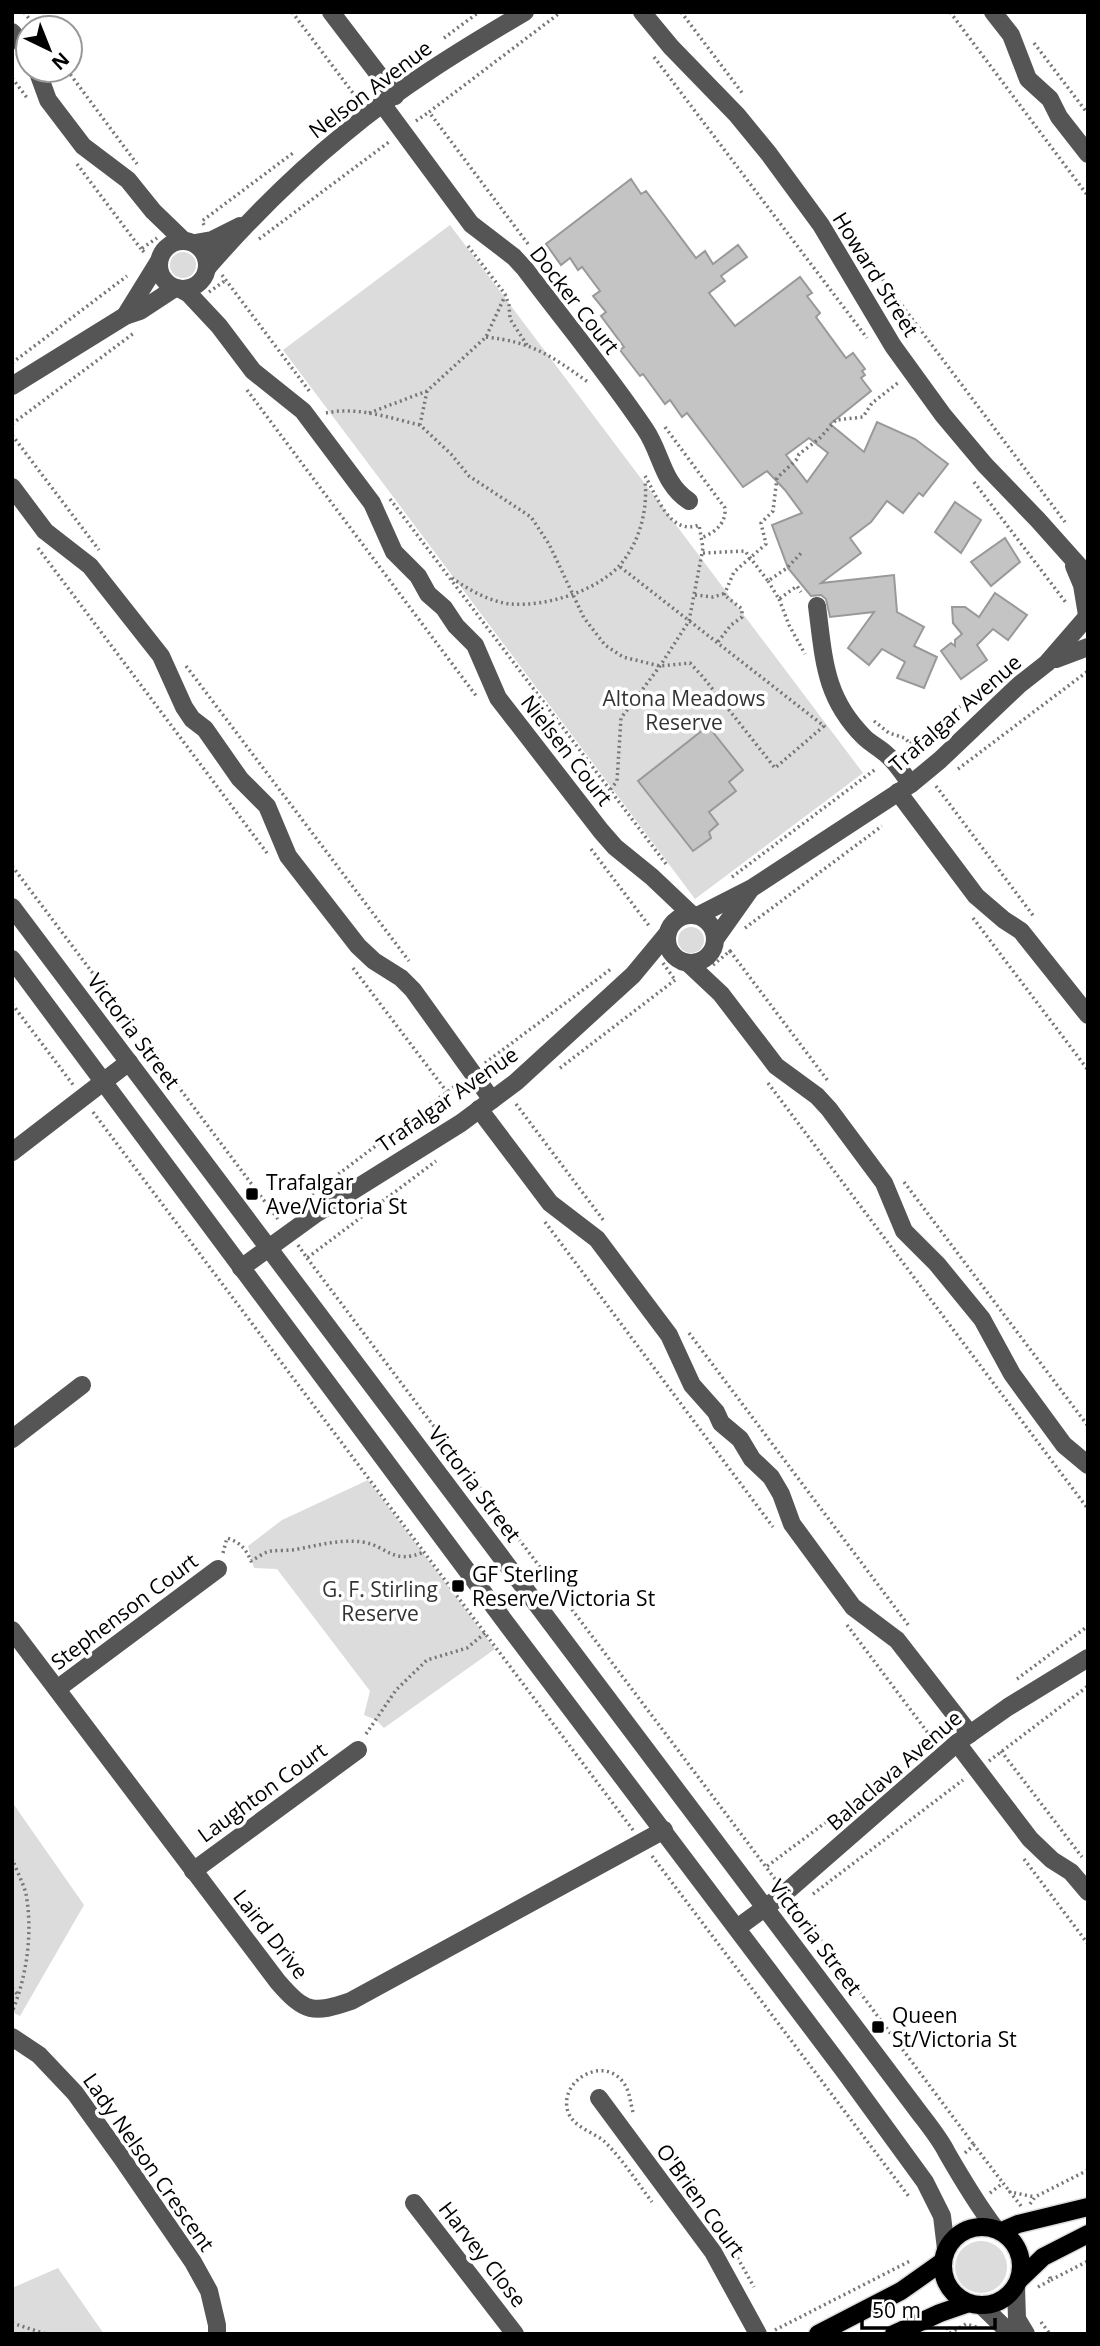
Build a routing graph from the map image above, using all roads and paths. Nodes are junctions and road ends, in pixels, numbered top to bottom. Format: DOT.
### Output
graph roads {
  1 [pos="292,12"];
  2 [pos="331,12"];
  3 [pos="525,12"];
  4 [pos="561,12"];
  5 [pos="642,12"];
  6 [pos="681,12"];
  7 [pos="950,12"];
  8 [pos="993,12"];
  9 [pos="1034,43"];
  10 [pos="652,54"];
  11 [pos="42,84"];
  12 [pos="78,84"];
  13 [pos="748,100"];
  14 [pos="389,101"];
  15 [pos="360,102"];
  16 [pos="1088,114"];
  17 [pos="389,142"];
  18 [pos="1086,152"];
  19 [pos="140,167"];
  20 [pos="1088,196"];
  21 [pos="153,211"];
  22 [pos="255,217"];
  23 [pos="847,233"];
  24 [pos="259,239"];
  25 [pos="189,241"];
  26 [pos="529,246"];
  27 [pos="160,257"];
  28 [pos="213,268"];
  29 [pos="132,273"];
  30 [pos="177,288"];
  31 [pos="125,316"];
  32 [pos="219,326"];
  33 [pos="142,327"];
  34 [pos="486,337"];
  35 [pos="867,340"];
  36 [pos="527,345"];
  37 [pos="12,363"];
  38 [pos="900,382"];
  39 [pos="12,386"];
  40 [pos="244,387"];
  41 [pos="596,389"];
  42 [pos="427,391"];
  43 [pos="317,402"];
  44 [pos="326,413"];
  45 [pos="369,414"];
  46 [pos="663,424"];
  47 [pos="12,425"];
  48 [pos="420,425"];
  49 [pos="12,435"];
  50 [pos="644,468"];
  51 [pos="973,479"];
  52 [pos="12,487"];
  53 [pos="383,489"];
  54 [pos="689,501"];
  55 [pos="1071,530"];
  56 [pos="37,548"];
  57 [pos="803,551"];
  58 [pos="703,553"];
  59 [pos="104,556"];
  60 [pos="751,557"];
  61 [pos="1071,559"];
  62 [pos="619,566"];
  63 [pos="448,575"];
  64 [pos="1088,576"];
  65 [pos="768,581"];
  66 [pos="802,592"];
  67 [pos="573,595"];
  68 [pos="695,595"];
  69 [pos="724,595"];
  70 [pos="779,599"];
  71 [pos="817,606"];
  72 [pos="1084,617"];
  73 [pos="689,621"];
  74 [pos="717,643"];
  75 [pos="1088,647"];
  76 [pos="824,662"];
  77 [pos="1047,663"];
  78 [pos="187,666"];
  79 [pos="660,666"];
  80 [pos="1009,670"];
  81 [pos="1088,671"];
  82 [pos="485,707"];
  83 [pos="873,720"];
  84 [pos="910,744"];
  85 [pos="891,758"];
  86 [pos="957,769"];
  87 [pos="610,790"];
  88 [pos="906,794"];
  89 [pos="885,824"];
  90 [pos="584,839"];
  91 [pos="271,859"];
  92 [pos="666,864"];
  93 [pos="12,866"];
  94 [pos="662,887"];
  95 [pos="12,906"];
  96 [pos="727,909"];
  97 [pos="695,915"];
  98 [pos="971,915"];
  99 [pos="1040,924"];
  100 [pos="662,930"];
  101 [pos="720,945"];
  102 [pos="12,959"];
  103 [pos="346,959"];
  104 [pos="684,962"];
  105 [pos="411,964"];
  106 [pos="633,975"];
  107 [pos="675,980"];
  108 [pos="721,994"];
  109 [pos="12,1004"];
  110 [pos="1088,1015"];
  111 [pos="130,1062"];
  112 [pos="557,1069"];
  113 [pos="1088,1070"];
  114 [pos="766,1080"];
  115 [pos="104,1082"];
  116 [pos="830,1084"];
  117 [pos="447,1092"];
  118 [pos="83,1098"];
  119 [pos="487,1110"];
  120 [pos="12,1152"];
  121 [pos="896,1172"];
  122 [pos="278,1219"];
  123 [pos="543,1220"];
  124 [pos="607,1224"];
  125 [pos="268,1247"];
  126 [pos="307,1258"];
  127 [pos="241,1268"];
  128 [pos="682,1324"];
  129 [pos="82,1385"];
  130 [pos="1088,1426"];
  131 [pos="12,1438"];
  132 [pos="1088,1465"];
  133 [pos="1088,1510"];
  134 [pos="776,1530"];
  135 [pos="424,1552"];
  136 [pos="218,1569"];
  137 [pos="843,1619"];
  138 [pos="12,1630"];
  139 [pos="485,1633"];
  140 [pos="915,1634"];
  141 [pos="1088,1658"];
  142 [pos="1088,1686"];
  143 [pos="57,1689"];
  144 [pos="963,1738"];
  145 [pos="934,1741"];
  146 [pos="358,1750"];
  147 [pos="1002,1751"];
  148 [pos="977,1770"];
  149 [pos="664,1830"];
  150 [pos="642,1842"];
  151 [pos="1022,1856"];
  152 [pos="13,1860"];
  153 [pos="1088,1865"];
  154 [pos="766,1867"];
  155 [pos="193,1871"];
  156 [pos="1088,1892"];
  157 [pos="766,1908"];
  158 [pos="737,1928"];
  159 [pos="1088,1944"];
  160 [pos="12,1989"];
  161 [pos="19,1996"];
  162 [pos="12,2012"];
  163 [pos="12,2037"];
  164 [pos="599,2098"];
  165 [pos="974,2145"];
  166 [pos="1088,2170"];
  167 [pos="1010,2192"];
  168 [pos="1035,2197"];
  169 [pos="911,2198"];
  170 [pos="414,2203"];
  171 [pos="976,2203"];
  172 [pos="1088,2207"];
  173 [pos="998,2229"];
  174 [pos="1088,2234"];
  175 [pos="918,2256"];
  176 [pos="944,2256"];
  177 [pos="1043,2257"];
  178 [pos="910,2261"];
  179 [pos="1088,2262"];
  180 [pos="920,2279"];
  181 [pos="1051,2280"];
  182 [pos="1023,2285"];
  183 [pos="975,2304"];
  184 [pos="940,2313"];
  185 [pos="12,2323"];
  186 [pos="779,2328"];
  187 [pos="1005,2328"];
  188 [pos="46,2334"];
  189 [pos="217,2334"];
  190 [pos="515,2334"];
  191 [pos="758,2334"];
  192 [pos="818,2334"];
  193 [pos="894,2334"];
  194 [pos="1026,2334"];
  1 -- 15 [label="path"];
  2 -- 14 [label="street, Docker Court"];
  3 -- 14 [label="street, Nelson Avenue"];
  4 -- 26 [label="path"];
  5 -- 61 [label="street, Howard Street"];
  6 -- 13 [label="path"];
  7 -- 20 [label="path"];
  8 -- 18 [label="street"];
  9 -- 16 [label="path"];
  10 -- 35 [label="path"];
  11 -- 21 [label="street"];
  12 -- 19 [label="path"];
  14 -- 22 [label="street, Nelson Avenue"];
  14 -- 54 [label="street, Docker Court"];
  17 -- 24 [label="path"];
  21 -- 25 [label="street"];
  21 -- 27 [label="street"];
  22 -- 25 [label="street, Nelson Avenue"];
  22 -- 28 [label="street, Nelson Avenue"];
  23 -- 55 [label="path"];
  25 -- 27 [label="street"];
  25 -- 28 [label="street"];
  27 -- 30 [label="street"];
  27 -- 31 [label="street"];
  28 -- 30 [label="street"];
  28 -- 32 [label="street"];
  28 -- 43 [label="path"];
  29 -- 37 [label="path"];
  30 -- 31 [label="street"];
  30 -- 32 [label="street"];
  31 -- 39 [label="street"];
  32 -- 94 [label="street, Nielsen Court"];
  33 -- 47 [label="path"];
  34 -- 36 [label="path"];
  34 -- 36 [label="path"];
  34 -- 42 [label="path"];
  36 -- 41 [label="path"];
  38 -- 60 [label="path"];
  40 -- 82 [label="path"];
  42 -- 45 [label="path"];
  42 -- 48 [label="path"];
  44 -- 45 [label="path"];
  45 -- 48 [label="path"];
  46 -- 58 [label="path"];
  48 -- 67 [label="path"];
  49 -- 59 [label="path"];
  50 -- 62 [label="path"];
  51 -- 72 [label="path"];
  52 -- 119 [label="street"];
  53 -- 63 [label="path"];
  56 -- 91 [label="path"];
  57 -- 65 [label="path"];
  58 -- 60 [label="path"];
  58 -- 68 [label="path"];
  60 -- 65 [label="path"];
  60 -- 69 [label="path"];
  61 -- 64 [label="street, Howard Street"];
  61 -- 72 [label="street, Howard Street"];
  62 -- 67 [label="path"];
  62 -- 73 [label="path"];
  63 -- 67 [label="path"];
  63 -- 87 [label="path"];
  65 -- 70 [label="path"];
  66 -- 70 [label="path"];
  67 -- 79 [label="path"];
  68 -- 69 [label="path"];
  68 -- 73 [label="path"];
  69 -- 74 [label="path"];
  70 -- 76 [label="path"];
  71 -- 76 [label="street"];
  72 -- 77 [label="street, Trafalgar Avenue"];
  73 -- 74 [label="path"];
  73 -- 79 [label="path"];
  74 -- 79 [label="path"];
  75 -- 77 [label="street, Trafalgar Avenue"];
  76 -- 85 [label="street"];
  77 -- 88 [label="street, Trafalgar Avenue"];
  78 -- 105 [label="path"];
  79 -- 87 [label="path"];
  80 -- 84 [label="path"];
  81 -- 86 [label="path"];
  83 -- 84 [label="path"];
  84 -- 85 [label="path"];
  85 -- 88 [label="street"];
  85 -- 96 [label="path"];
  87 -- 92 [label="path"];
  88 -- 96 [label="street, Trafalgar Avenue"];
  88 -- 99 [label="path"];
  88 -- 110 [label="street"];
  89 -- 96 [label="path"];
  90 -- 100 [label="path"];
  93 -- 122 [label="path"];
  94 -- 97 [label="street, Nielsen Court"];
  94 -- 100 [label="street"];
  95 -- 111 [label="street, Victoria Street"];
  96 -- 97 [label="street, Trafalgar Avenue"];
  96 -- 101 [label="street, Trafalgar Avenue"];
  97 -- 100 [label="street"];
  97 -- 101 [label="street"];
  98 -- 113 [label="path"];
  100 -- 104 [label="street"];
  100 -- 106 [label="street, Trafalgar Avenue"];
  101 -- 104 [label="street"];
  101 -- 108 [label="street"];
  101 -- 116 [label="path"];
  102 -- 115 [label="street"];
  103 -- 117 [label="path"];
  104 -- 106 [label="street, Trafalgar Avenue"];
  104 -- 108 [label="street"];
  106 -- 119 [label="street, Trafalgar Avenue"];
  107 -- 112 [label="path"];
  108 -- 132 [label="street"];
  109 -- 118 [label="path"];
  111 -- 115 [label="street"];
  111 -- 125 [label="street, Victoria Street"];
  114 -- 133 [label="path"];
  115 -- 118 [label="street"];
  115 -- 127 [label="street"];
  118 -- 120 [label="street"];
  118 -- 135 [label="path"];
  119 -- 124 [label="path"];
  119 -- 125 [label="street, Trafalgar Avenue"];
  119 -- 144 [label="street"];
  121 -- 130 [label="path"];
  123 -- 134 [label="path"];
  125 -- 127 [label="street, Trafalgar Avenue"];
  125 -- 157 [label="street, Victoria Street"];
  126 -- 154 [label="path"];
  127 -- 149 [label="street"];
  128 -- 140 [label="path"];
  129 -- 131 [label="street"];
  135 -- 136 [label="path"];
  135 -- 139 [label="path"];
  136 -- 143 [label="street, Stephenson Court"];
  137 -- 145 [label="path"];
  138 -- 143 [label="street, Laird Drive"];
  139 -- 146 [label="path"];
  139 -- 150 [label="path"];
  141 -- 144 [label="street, Balaclava Avenue"];
  142 -- 147 [label="path"];
  143 -- 155 [label="street, Laird Drive"];
  144 -- 148 [label="street"];
  144 -- 157 [label="street, Balaclava Avenue"];
  146 -- 155 [label="street, Laughton Court"];
  147 -- 148 [label="path"];
  147 -- 153 [label="path"];
  148 -- 156 [label="street"];
  148 -- 165 [label="path"];
  149 -- 150 [label="street, Laird Drive"];
  149 -- 158 [label="street"];
  150 -- 155 [label="street, Laird Drive"];
  150 -- 169 [label="path"];
  151 -- 159 [label="path"];
  152 -- 161 [label="path"];
  157 -- 158 [label="street, Balaclava Avenue"];
  157 -- 171 [label="street, Victoria Street"];
  158 -- 176 [label="street"];
  160 -- 161 [label="path"];
  161 -- 162 [label="path"];
  163 -- 189 [label="street, Lady Nelson Crescent"];
  164 -- 191 [label="street, O'Brien Court"];
  166 -- 168 [label="path"];
  167 -- 168 [label="path"];
  167 -- 168 [label="path"];
  167 -- 171 [label="path"];
  170 -- 190 [label="street, Harvey Close"];
  171 -- 173 [label="street, Victoria Street"];
  172 -- 173 [label="main road"];
  173 -- 176 [label="main road"];
  173 -- 182 [label="main road"];
  174 -- 177 [label="main road"];
  175 -- 178 [label="path"];
  176 -- 180 [label="main road"];
  176 -- 183 [label="main road"];
  177 -- 181 [label="path"];
  177 -- 182 [label="main road"];
  178 -- 180 [label="path"];
  178 -- 186 [label="path"];
  179 -- 181 [label="path"];
  180 -- 192 [label="main road"];
  181 -- 182 [label="path"];
  182 -- 183 [label="main road"];
  182 -- 194 [label="street"];
  183 -- 184 [label="main road"];
  183 -- 187 [label="street"];
  184 -- 187 [label="path"];
  184 -- 193 [label="main road"];
  185 -- 188 [label="path"];
}
